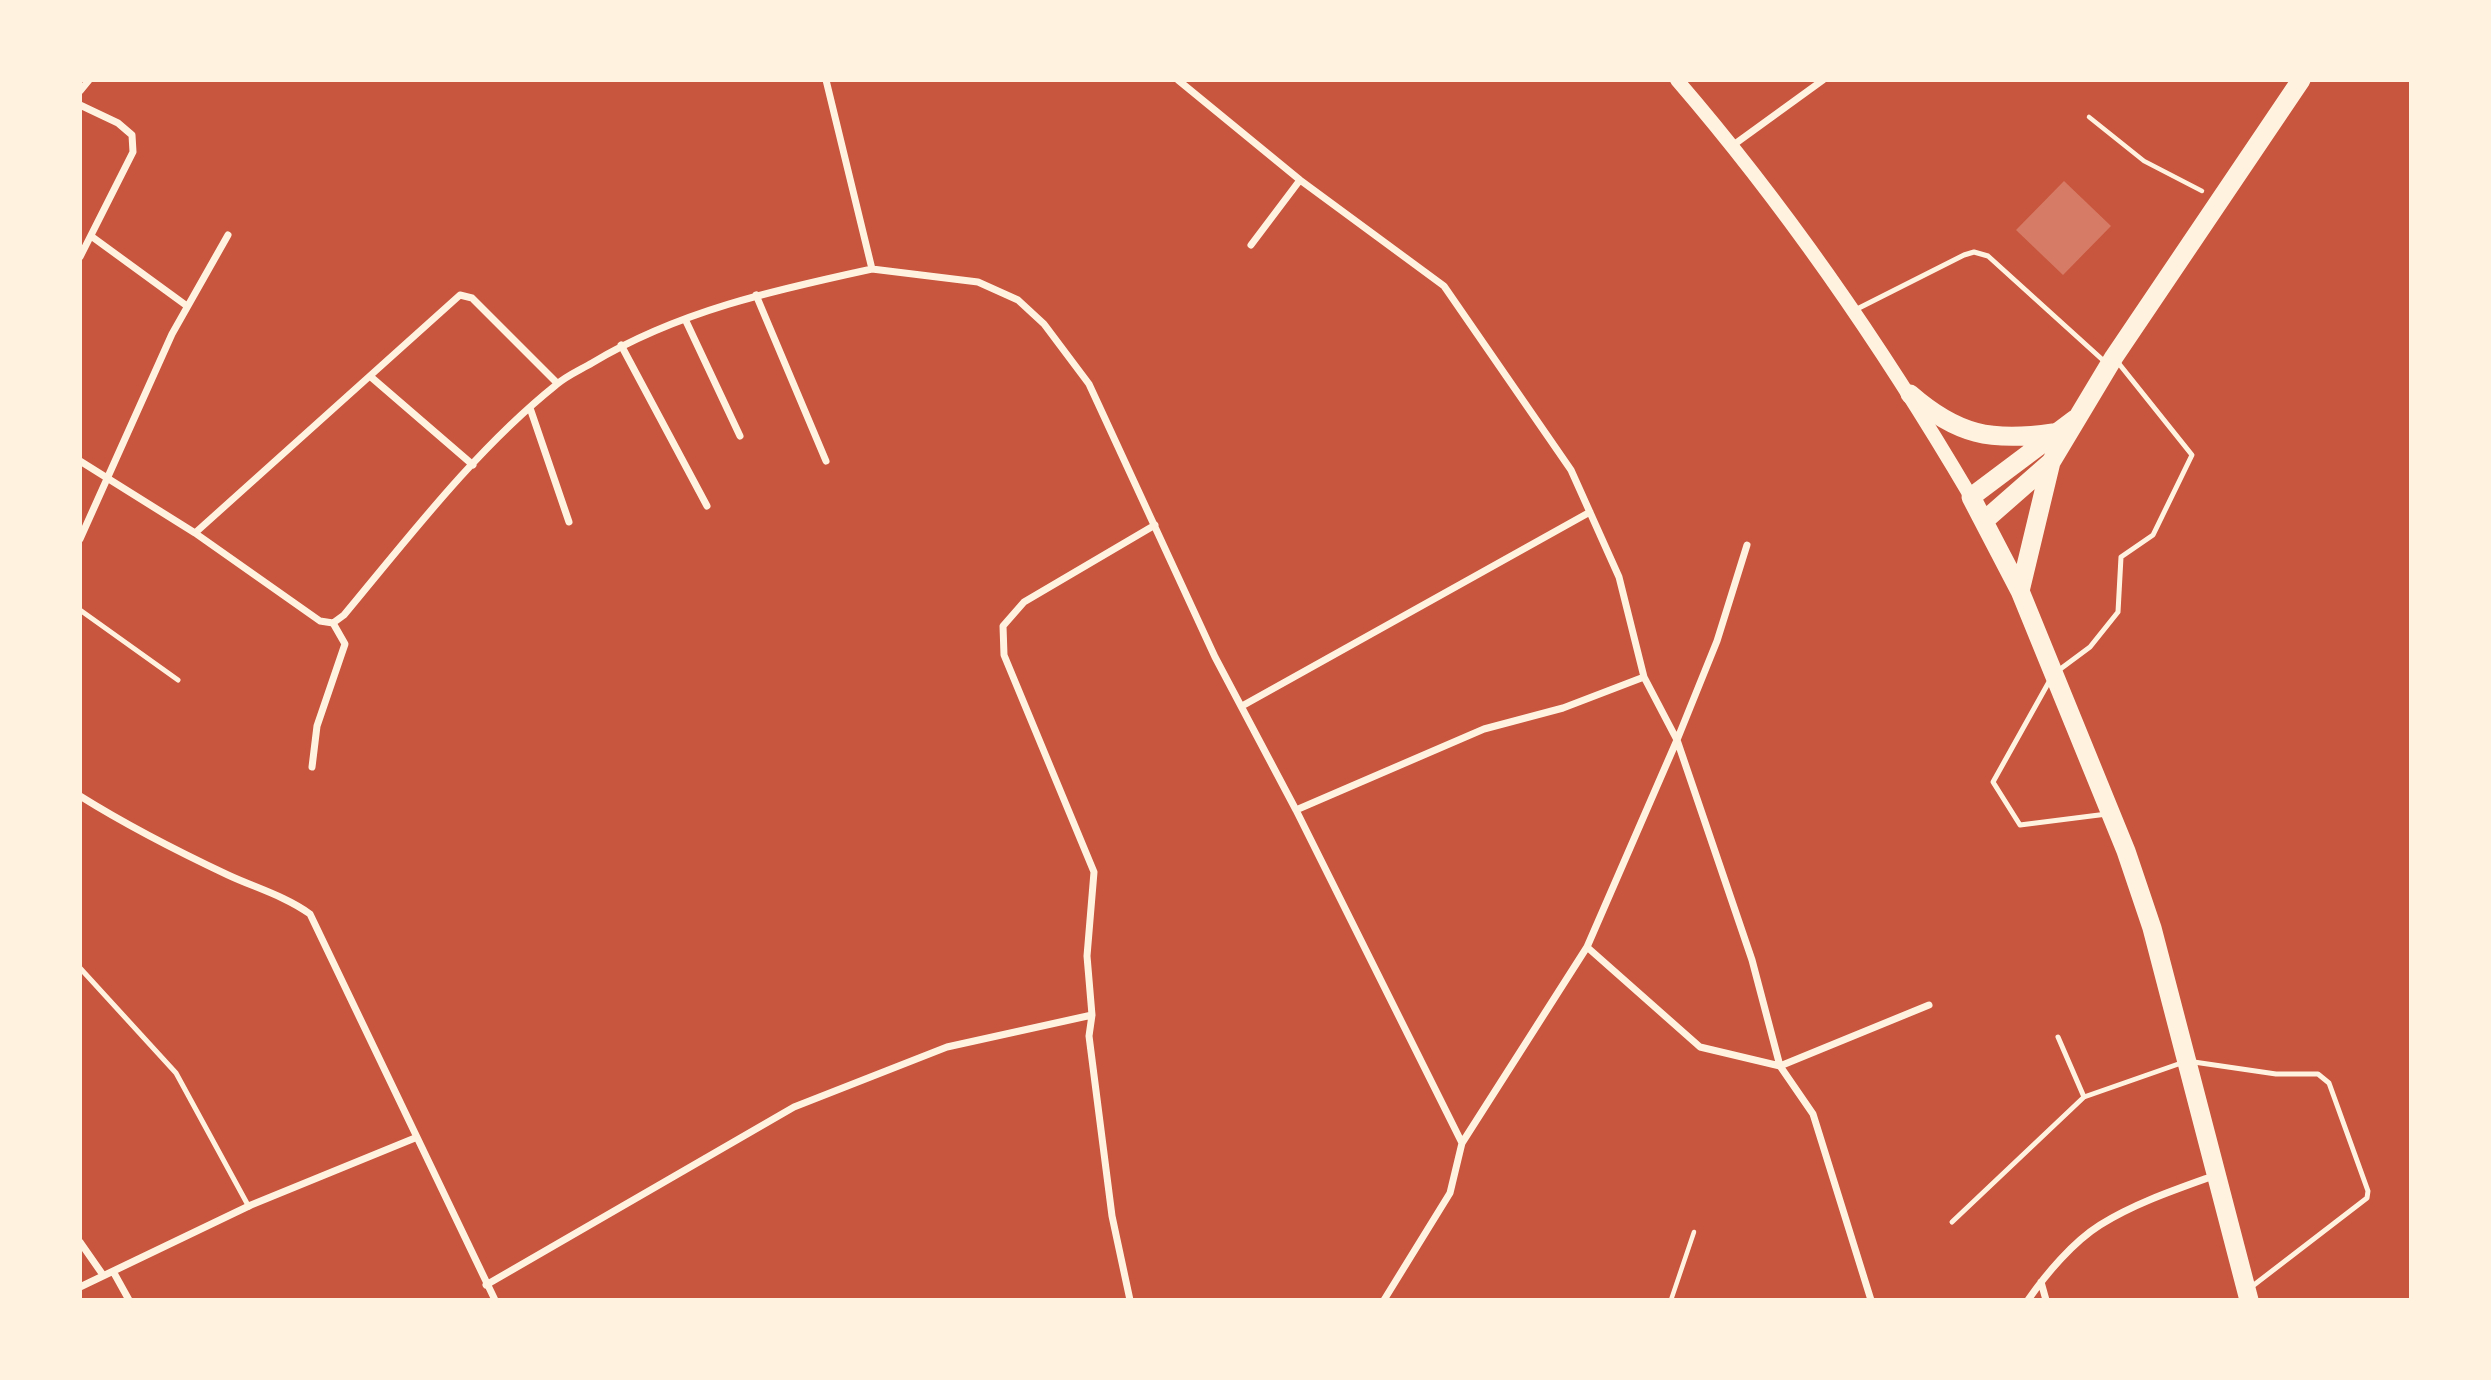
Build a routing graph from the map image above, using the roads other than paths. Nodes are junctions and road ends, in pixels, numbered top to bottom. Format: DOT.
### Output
graph roads {
  1 [pos="89,80"];
  2 [pos="826,80"];
  3 [pos="1178,80"];
  4 [pos="1677,80"];
  5 [pos="1822,80"];
  6 [pos="2301,80"];
  7 [pos="80,91"];
  8 [pos="80,105"];
  9 [pos="1731,146"];
  10 [pos="1300,180"];
  11 [pos="91,236"];
  12 [pos="228,236"];
  13 [pos="1251,245"];
  14 [pos="80,257"];
  15 [pos="872,269"];
  16 [pos="756,295"];
  17 [pos="187,306"];
  18 [pos="1855,310"];
  19 [pos="685,318"];
  20 [pos="621,345"];
  21 [pos="2111,361"];
  22 [pos="370,377"];
  23 [pos="557,383"];
  24 [pos="1910,394"];
  25 [pos="530,408"];
  26 [pos="2075,419"];
  27 [pos="2054,433"];
  28 [pos="740,436"];
  29 [pos="80,461"];
  30 [pos="827,461"];
  31 [pos="2051,462"];
  32 [pos="473,465"];
  33 [pos="111,477"];
  34 [pos="1970,497"];
  35 [pos="707,506"];
  36 [pos="1590,512"];
  37 [pos="1985,520"];
  38 [pos="569,522"];
  39 [pos="1155,525"];
  40 [pos="195,533"];
  41 [pos="80,539"];
  42 [pos="1747,545"];
  43 [pos="2020,591"];
  44 [pos="80,610"];
  45 [pos="333,623"];
  46 [pos="2053,674"];
  47 [pos="1644,677"];
  48 [pos="178,680"];
  49 [pos="1242,706"];
  50 [pos="1677,740"];
  51 [pos="312,767"];
  52 [pos="80,796"];
  53 [pos="1296,810"];
  54 [pos="2112,814"];
  55 [pos="1587,947"];
  56 [pos="80,968"];
  57 [pos="1929,1005"];
  58 [pos="1091,1015"];
  59 [pos="2058,1037"];
  60 [pos="2187,1061"];
  61 [pos="1780,1066"];
  62 [pos="2084,1097"];
  63 [pos="415,1138"];
  64 [pos="1462,1143"];
  65 [pos="2217,1175"];
  66 [pos="249,1207"];
  67 [pos="1952,1222"];
  68 [pos="80,1241"];
  69 [pos="114,1273"];
  70 [pos="103,1275"];
  71 [pos="2040,1282"];
  72 [pos="486,1285"];
  73 [pos="80,1287"];
  74 [pos="2248,1295"];
  75 [pos="129,1300"];
  76 [pos="495,1300"];
  77 [pos="1130,1300"];
  78 [pos="1384,1300"];
  79 [pos="1871,1300"];
  80 [pos="2028,1300"];
  81 [pos="2046,1300"];
  1 -- 7 [label="street"];
  2 -- 15 [label="street"];
  3 -- 10 [label="street"];
  4 -- 9 [label="main road"];
  5 -- 9 [label="street"];
  6 -- 21 [label="highway"];
  8 -- 11 [label="street"];
  9 -- 18 [label="main road"];
  10 -- 13 [label="street"];
  10 -- 36 [label="street"];
  11 -- 14 [label="street"];
  11 -- 17 [label="street"];
  12 -- 17 [label="street"];
  15 -- 16 [label="street"];
  15 -- 39 [label="street"];
  16 -- 19 [label="street"];
  16 -- 30 [label="street"];
  17 -- 33 [label="street"];
  18 -- 21 [label="lane"];
  18 -- 24 [label="main road"];
  19 -- 20 [label="street"];
  19 -- 28 [label="street"];
  20 -- 23 [label="street"];
  20 -- 35 [label="street"];
  21 -- 26 [label="highway"];
  21 -- 46 [label="lane"];
  22 -- 23 [label="street"];
  22 -- 32 [label="street"];
  22 -- 40 [label="street"];
  23 -- 25 [label="street"];
  24 -- 27 [label="highway"];
  24 -- 34 [label="main road"];
  25 -- 32 [label="street"];
  25 -- 38 [label="street"];
  26 -- 27 [label="highway"];
  26 -- 31 [label="highway"];
  27 -- 34 [label="highway"];
  29 -- 33 [label="street"];
  31 -- 37 [label="highway"];
  31 -- 43 [label="highway"];
  32 -- 45 [label="street"];
  33 -- 40 [label="street"];
  33 -- 41 [label="street"];
  34 -- 37 [label="highway"];
  36 -- 47 [label="street"];
  36 -- 49 [label="street"];
  37 -- 43 [label="highway"];
  39 -- 49 [label="street"];
  39 -- 58 [label="street"];
  40 -- 45 [label="street"];
  42 -- 50 [label="street"];
  43 -- 46 [label="highway"];
  44 -- 48 [label="lane"];
  45 -- 51 [label="street"];
  46 -- 54 [label="highway"];
  46 -- 54 [label="lane"];
  47 -- 50 [label="street"];
  47 -- 53 [label="street"];
  49 -- 53 [label="street"];
  50 -- 55 [label="street"];
  50 -- 61 [label="street"];
  52 -- 63 [label="street"];
  53 -- 64 [label="street"];
  54 -- 60 [label="highway"];
  55 -- 61 [label="street"];
  55 -- 64 [label="street"];
  56 -- 66 [label="lane"];
  57 -- 61 [label="street"];
  58 -- 72 [label="street"];
  58 -- 77 [label="street"];
  59 -- 62 [label="lane"];
  60 -- 62 [label="lane"];
  60 -- 65 [label="highway"];
  60 -- 74 [label="lane"];
  61 -- 79 [label="street"];
  62 -- 67 [label="lane"];
  63 -- 66 [label="street"];
  63 -- 72 [label="street"];
  64 -- 78 [label="street"];
  65 -- 71 [label="street"];
  65 -- 74 [label="highway"];
  66 -- 69 [label="street"];
  68 -- 70 [label="street"];
  69 -- 70 [label="street"];
  69 -- 75 [label="street"];
  70 -- 73 [label="street"];
  71 -- 80 [label="street"];
  71 -- 81 [label="street"];
  72 -- 76 [label="street"];
}
